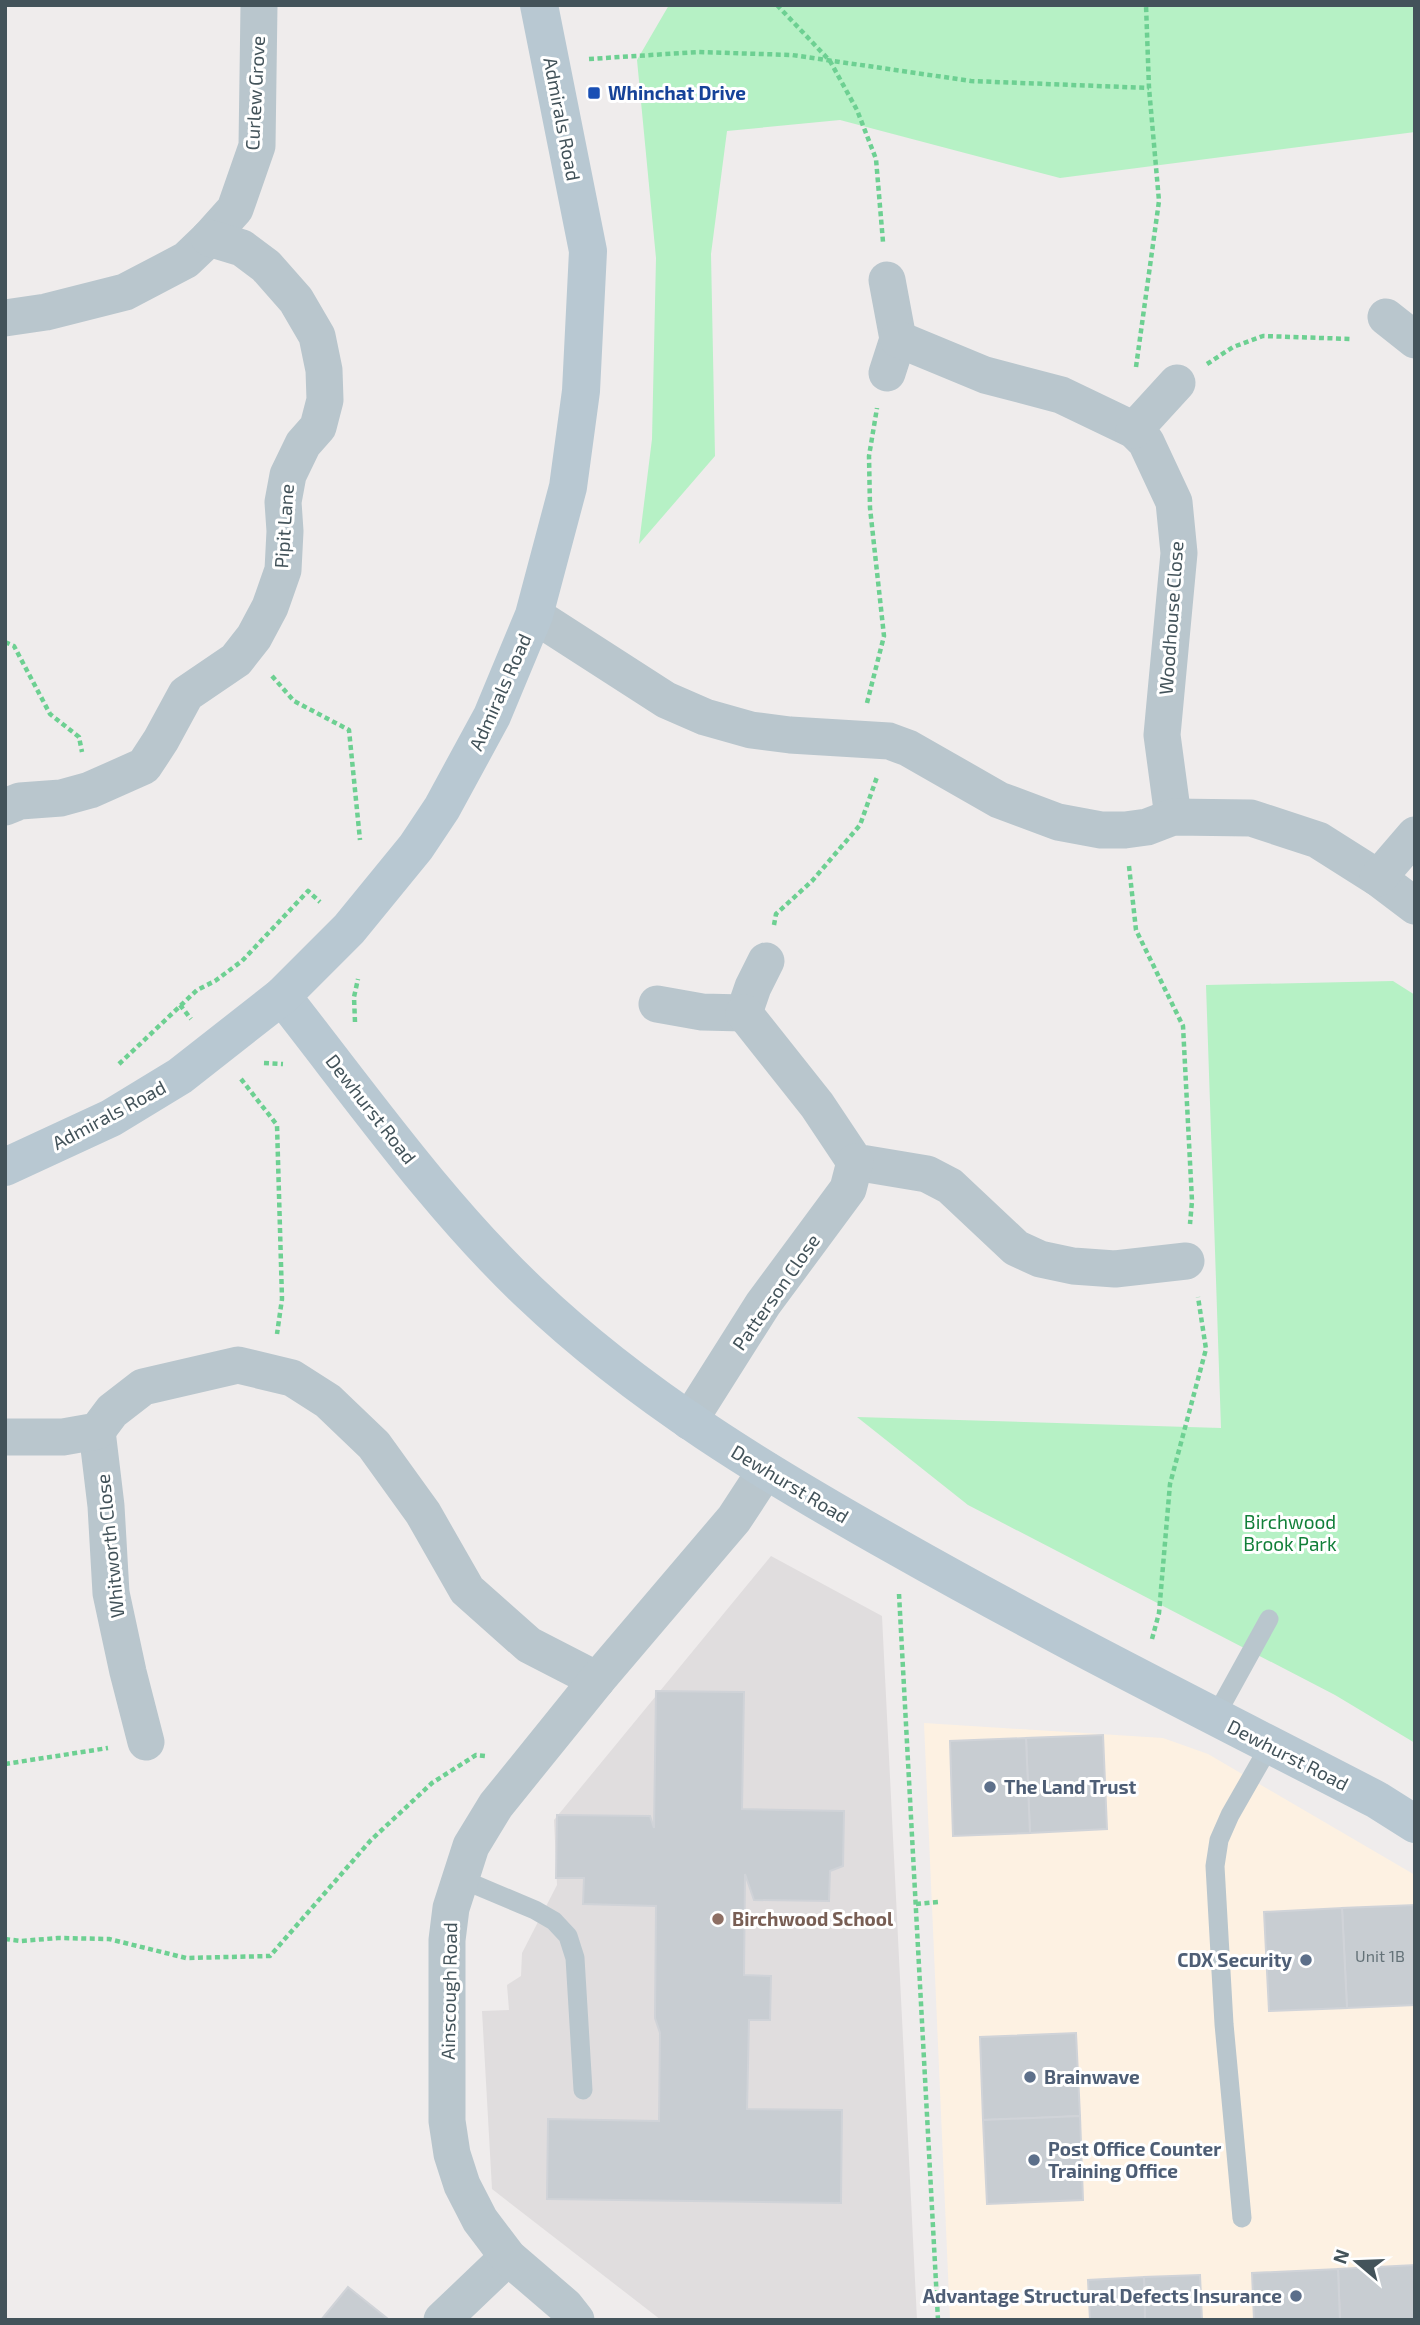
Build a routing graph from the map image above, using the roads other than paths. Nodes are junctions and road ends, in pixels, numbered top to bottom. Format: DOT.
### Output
graph roads {
  1 [pos="259,5"];
  2 [pos="539,5"];
  3 [pos="209,238"];
  4 [pos="887,279"];
  5 [pos="1386,317"];
  6 [pos="5,318"];
  7 [pos="898,339"];
  8 [pos="1415,340"];
  9 [pos="887,373"];
  10 [pos="1177,383"];
  11 [pos="1134,430"];
  12 [pos="534,615"];
  13 [pos="5,807"];
  14 [pos="1172,817"];
  15 [pos="1415,835"];
  16 [pos="1378,877"];
  17 [pos="1415,906"];
  18 [pos="766,961"];
  19 [pos="282,996"];
  20 [pos="657,1004"];
  21 [pos="744,1013"];
  22 [pos="855,1161"];
  23 [pos="5,1167"];
  24 [pos="1186,1261"];
  25 [pos="689,1421"];
  26 [pos="97,1431"];
  27 [pos="5,1437"];
  28 [pos="766,1470"];
  29 [pos="1269,1619"];
  30 [pos="597,1680"];
  31 [pos="1216,1717"];
  32 [pos="146,1742"];
  33 [pos="1270,1745"];
  34 [pos="1415,1824"];
  35 [pos="459,1878"];
  36 [pos="583,2090"];
  37 [pos="1242,2218"];
  38 [pos="508,2257"];
  39 [pos="442,2320"];
  40 [pos="576,2320"];
  1 -- 3 [label="street, Curlew Grove"];
  2 -- 12 [label="street, Admirals Road"];
  3 -- 6 [label="street, Curlew Grove"];
  3 -- 13 [label="street, Pipit Lane"];
  4 -- 7 [label="street"];
  5 -- 8 [label="street"];
  7 -- 9 [label="street"];
  7 -- 11 [label="street, Woodhouse Close"];
  10 -- 11 [label="street"];
  11 -- 14 [label="street, Woodhouse Close"];
  12 -- 14 [label="street"];
  12 -- 19 [label="street, Admirals Road"];
  14 -- 16 [label="street"];
  15 -- 16 [label="street"];
  16 -- 17 [label="street"];
  18 -- 21 [label="street"];
  19 -- 23 [label="street, Admirals Road"];
  19 -- 25 [label="street, Dewhurst Road"];
  20 -- 21 [label="street"];
  21 -- 22 [label="street"];
  22 -- 24 [label="street"];
  22 -- 25 [label="street, Patterson Close"];
  25 -- 28 [label="street, Dewhurst Road"];
  26 -- 27 [label="street"];
  26 -- 30 [label="street"];
  26 -- 32 [label="street, Whitworth Close"];
  28 -- 30 [label="street, Ainscough Road"];
  28 -- 31 [label="street, Dewhurst Road"];
  29 -- 31 [label="lane"];
  30 -- 35 [label="street, Ainscough Road"];
  31 -- 33 [label="street, Dewhurst Road"];
  33 -- 34 [label="street, Dewhurst Road"];
  33 -- 37 [label="lane"];
  35 -- 36 [label="lane"];
  35 -- 38 [label="street, Ainscough Road"];
  38 -- 39 [label="street"];
  38 -- 40 [label="street, Ainscough Road"];
}
